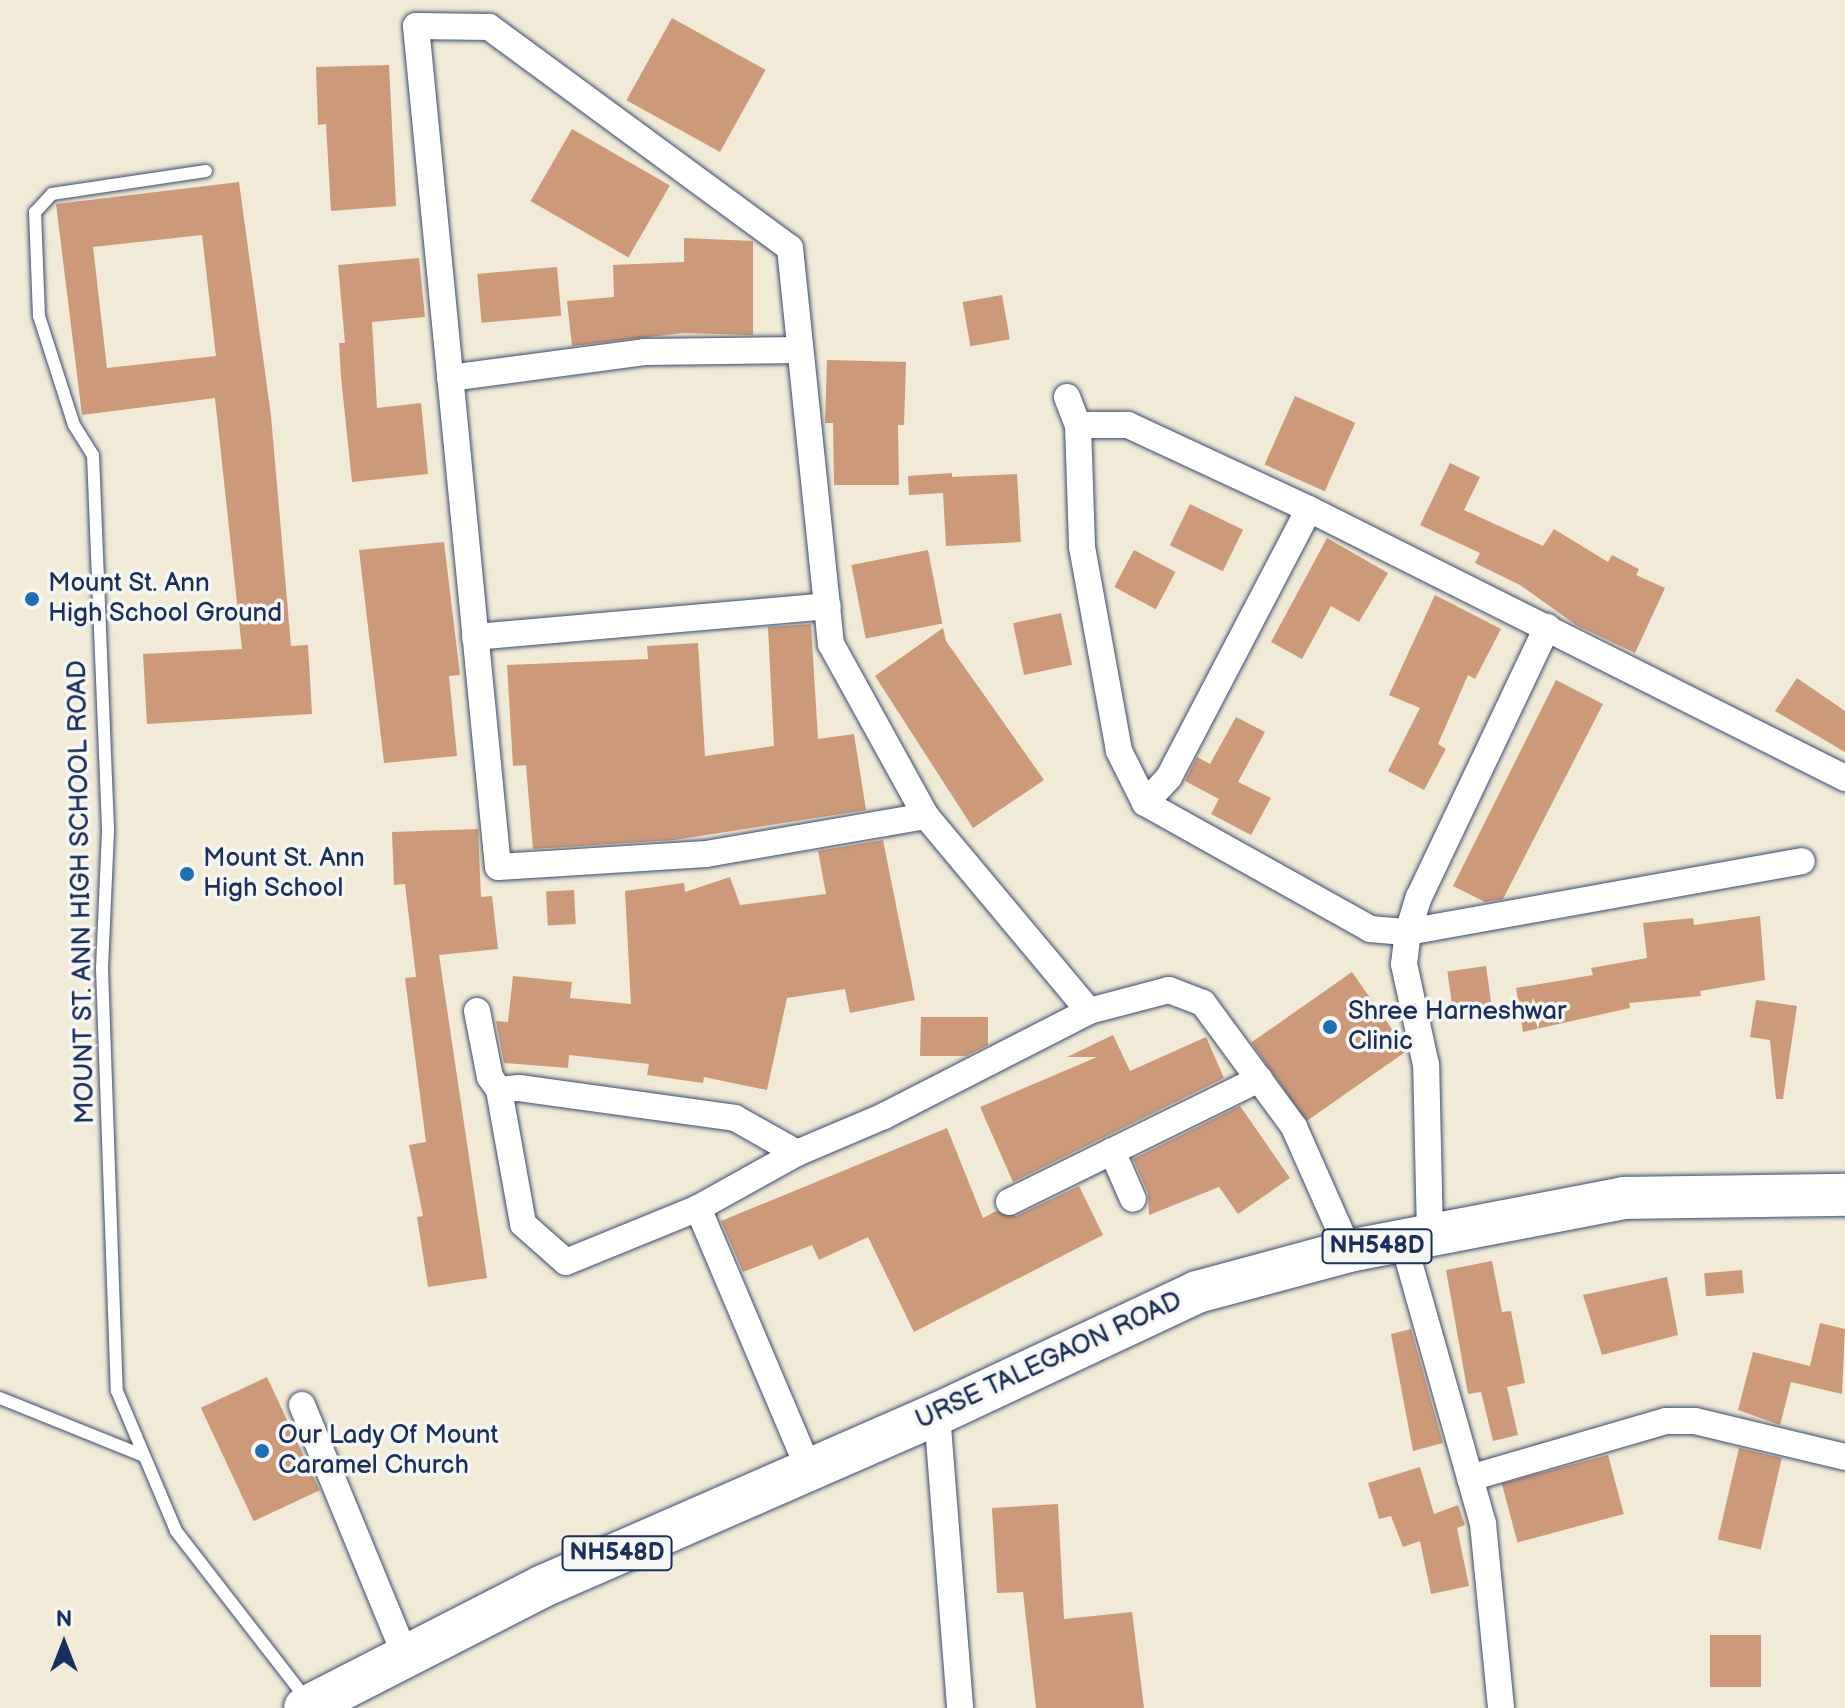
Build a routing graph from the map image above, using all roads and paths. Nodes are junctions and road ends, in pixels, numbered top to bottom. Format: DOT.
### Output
graph roads {
  1 [pos="206,171"];
  2 [pos="800,350"];
  3 [pos="450,378"];
  4 [pos="1067,397"];
  5 [pos="1078,425"];
  6 [pos="1309,509"];
  7 [pos="828,606"];
  8 [pos="1547,627"];
  9 [pos="475,637"];
  10 [pos="1845,778"];
  11 [pos="1145,803"];
  12 [pos="926,816"];
  13 [pos="1802,861"];
  14 [pos="1408,932"];
  15 [pos="477,1011"];
  16 [pos="1089,1011"];
  17 [pos="1259,1079"];
  18 [pos="499,1090"];
  19 [pos="1112,1151"];
  20 [pos="797,1153"];
  21 [pos="1845,1195"];
  22 [pos="1133,1199"];
  23 [pos="1009,1202"];
  24 [pos="698,1208"];
  25 [pos="1417,1238"];
  26 [pos="1349,1251"];
  27 [pos="0,1398"];
  28 [pos="302,1405"];
  29 [pos="937,1414"];
  30 [pos="144,1456"];
  31 [pos="1845,1457"];
  32 [pos="809,1470"];
  33 [pos="1470,1478"];
  34 [pos="405,1655"];
  35 [pos="307,1706"];
  36 [pos="960,1708"];
  37 [pos="1501,1708"];
  1 -- 30 [label="lane, MOUNT ST. ANN HIGH SCHOOL ROAD"];
  2 -- 3 [label="street"];
  2 -- 3 [label="street"];
  2 -- 7 [label="street"];
  3 -- 9 [label="street"];
  4 -- 5 [label="street"];
  5 -- 6 [label="street"];
  5 -- 11 [label="street"];
  6 -- 8 [label="street"];
  6 -- 11 [label="street"];
  7 -- 9 [label="street"];
  7 -- 12 [label="street"];
  8 -- 10 [label="street"];
  8 -- 14 [label="street"];
  9 -- 12 [label="street"];
  11 -- 14 [label="street"];
  12 -- 16 [label="street"];
  13 -- 14 [label="street"];
  14 -- 25 [label="street"];
  15 -- 18 [label="street"];
  16 -- 17 [label="street"];
  16 -- 20 [label="street"];
  17 -- 19 [label="street"];
  17 -- 26 [label="street"];
  18 -- 20 [label="street"];
  18 -- 24 [label="street"];
  19 -- 22 [label="street"];
  19 -- 23 [label="street"];
  20 -- 24 [label="street"];
  21 -- 25 [label="highway, URSE TALEGAON ROAD / NH548D"];
  24 -- 32 [label="street"];
  25 -- 26 [label="highway, URSE TALEGAON ROAD / NH548D"];
  25 -- 33 [label="street"];
  26 -- 29 [label="highway, URSE TALEGAON ROAD / NH548D"];
  27 -- 30 [label="lane"];
  28 -- 34 [label="street"];
  29 -- 32 [label="highway, URSE TALEGAON ROAD / NH548D"];
  29 -- 36 [label="street"];
  30 -- 35 [label="lane, MOUNT ST. ANN HIGH SCHOOL ROAD"];
  31 -- 33 [label="street"];
  32 -- 34 [label="highway, URSE TALEGAON ROAD / NH548D"];
  33 -- 37 [label="street"];
  34 -- 35 [label="highway, URSE TALEGAON ROAD / NH548D"];
}
